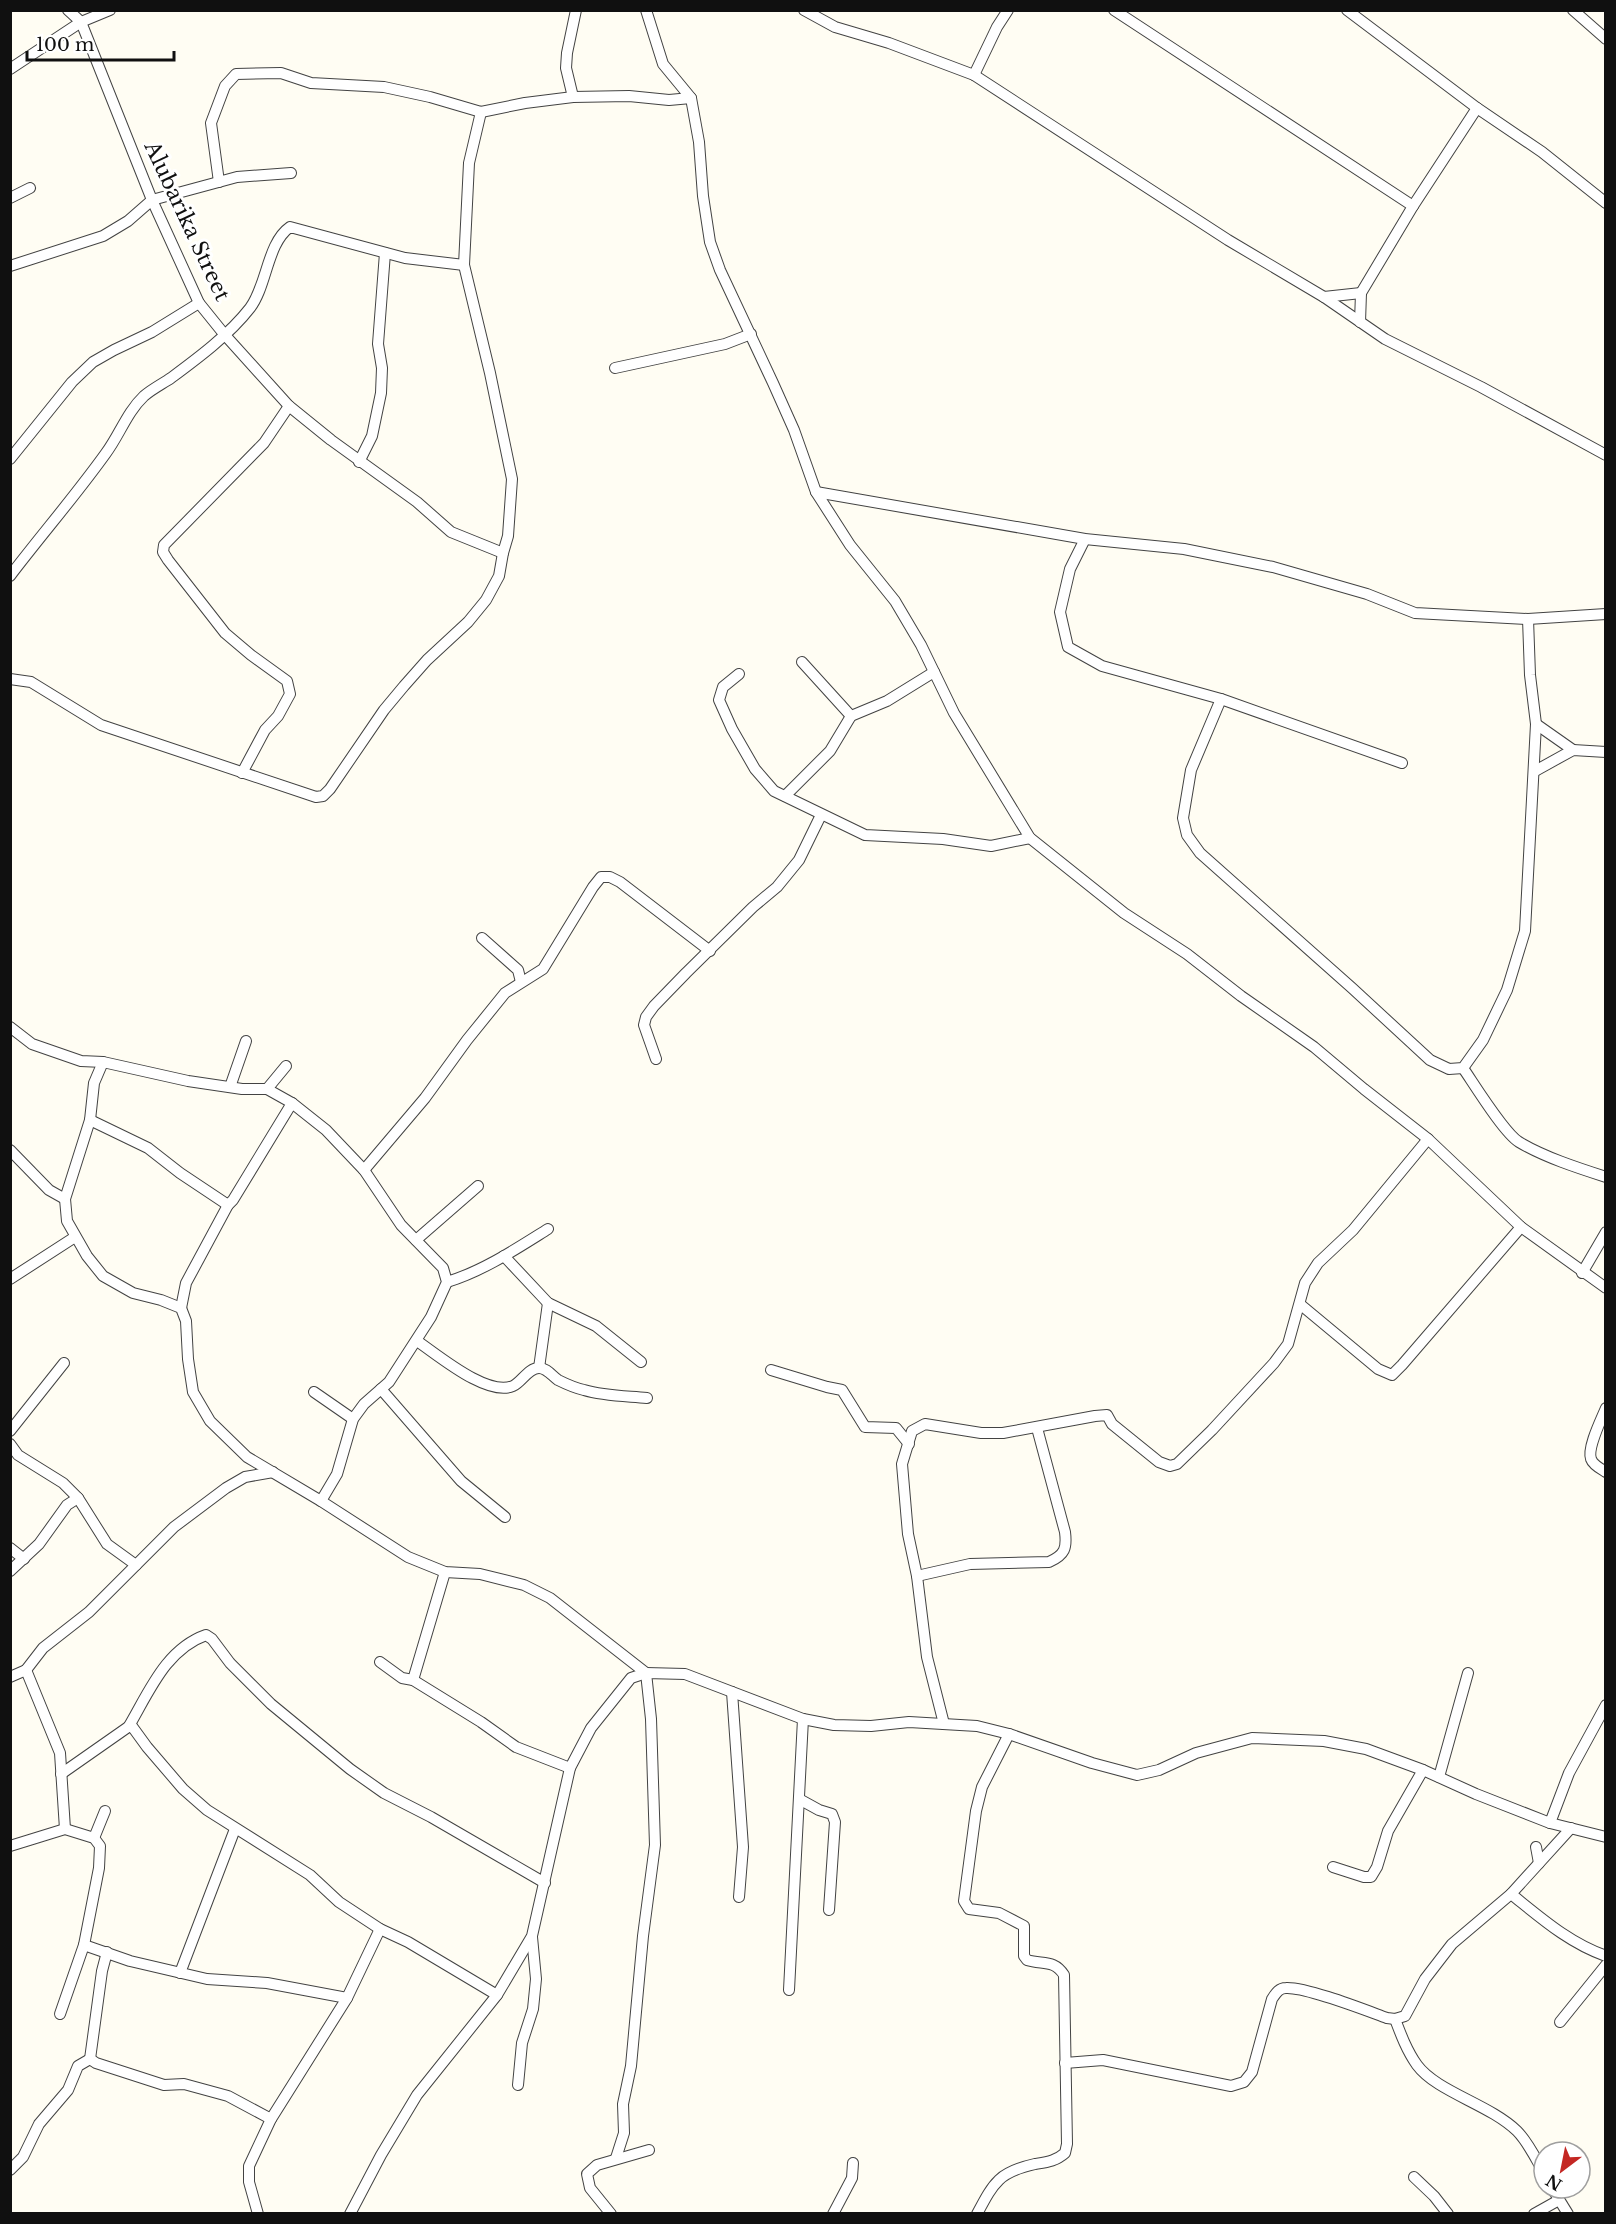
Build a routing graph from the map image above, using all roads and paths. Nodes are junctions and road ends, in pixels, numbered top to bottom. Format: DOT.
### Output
graph roads {
  1 [pos="68,10"];
  2 [pos="110,10"];
  3 [pos="576,10"];
  4 [pos="646,10"];
  5 [pos="804,10"];
  6 [pos="1008,10"];
  7 [pos="1114,10"];
  8 [pos="1347,10"];
  9 [pos="1573,10"];
  10 [pos="81,22"];
  11 [pos="1605,39"];
  12 [pos="10,69"];
  13 [pos="974,75"];
  14 [pos="573,97"];
  15 [pos="691,98"];
  16 [pos="1477,108"];
  17 [pos="482,112"];
  18 [pos="291,173"];
  19 [pos="219,182"];
  20 [pos="30,188"];
  21 [pos="10,198"];
  22 [pos="152,200"];
  23 [pos="1605,203"];
  24 [pos="1413,206"];
  25 [pos="385,253"];
  26 [pos="464,265"];
  27 [pos="10,267"];
  28 [pos="1361,293"];
  29 [pos="1324,297"];
  30 [pos="199,303"];
  31 [pos="1360,322"];
  32 [pos="224,334"];
  33 [pos="751,334"];
  34 [pos="615,368"];
  35 [pos="289,406"];
  36 [pos="1605,455"];
  37 [pos="10,459"];
  38 [pos="359,462"];
  39 [pos="816,492"];
  40 [pos="1085,539"];
  41 [pos="503,553"];
  42 [pos="10,576"];
  43 [pos="1605,614"];
  44 [pos="1528,619"];
  45 [pos="802,662"];
  46 [pos="934,672"];
  47 [pos="739,674"];
  48 [pos="10,678"];
  49 [pos="1221,699"];
  50 [pos="851,716"];
  51 [pos="1536,724"];
  52 [pos="1573,750"];
  53 [pos="1605,752"];
  54 [pos="1402,763"];
  55 [pos="1535,771"];
  56 [pos="242,773"];
  57 [pos="785,796"];
  58 [pos="821,815"];
  59 [pos="1030,838"];
  60 [pos="482,938"];
  61 [pos="710,951"];
  62 [pos="520,982"];
  63 [pos="10,1027"];
  64 [pos="246,1041"];
  65 [pos="656,1059"];
  66 [pos="103,1062"];
  67 [pos="286,1066"];
  68 [pos="1463,1068"];
  69 [pos="230,1087"];
  70 [pos="267,1089"];
  71 [pos="292,1103"];
  72 [pos="90,1120"];
  73 [pos="1428,1139"];
  74 [pos="10,1150"];
  75 [pos="364,1170"];
  76 [pos="1605,1177"];
  77 [pos="478,1186"];
  78 [pos="65,1199"];
  79 [pos="228,1205"];
  80 [pos="1521,1227"];
  81 [pos="548,1229"];
  82 [pos="1605,1232"];
  83 [pos="75,1237"];
  84 [pos="416,1240"];
  85 [pos="504,1256"];
  86 [pos="1582,1273"];
  87 [pos="10,1279"];
  88 [pos="447,1282"];
  89 [pos="1605,1288"];
  90 [pos="548,1303"];
  91 [pos="1301,1305"];
  92 [pos="182,1308"];
  93 [pos="417,1341"];
  94 [pos="641,1362"];
  95 [pos="64,1363"];
  96 [pos="539,1368"];
  97 [pos="771,1370"];
  98 [pos="381,1389"];
  99 [pos="314,1392"];
  100 [pos="647,1398"];
  101 [pos="1605,1408"];
  102 [pos="352,1419"];
  103 [pos="1037,1428"];
  104 [pos="10,1431"];
  105 [pos="10,1444"];
  106 [pos="909,1444"];
  107 [pos="273,1472"];
  108 [pos="1605,1472"];
  109 [pos="78,1498"];
  110 [pos="321,1501"];
  111 [pos="505,1517"];
  112 [pos="10,1548"];
  113 [pos="24,1559"];
  114 [pos="136,1565"];
  115 [pos="10,1570"];
  116 [pos="445,1572"];
  117 [pos="917,1576"];
  118 [pos="380,1662"];
  119 [pos="26,1670"];
  120 [pos="646,1673"];
  121 [pos="1468,1673"];
  122 [pos="10,1677"];
  123 [pos="413,1680"];
  124 [pos="732,1692"];
  125 [pos="1605,1705"];
  126 [pos="802,1719"];
  127 [pos="944,1724"];
  128 [pos="129,1725"];
  129 [pos="1009,1734"];
  130 [pos="570,1768"];
  131 [pos="1423,1770"];
  132 [pos="61,1774"];
  133 [pos="1438,1777"];
  134 [pos="799,1799"];
  135 [pos="105,1811"];
  136 [pos="1550,1823"];
  137 [pos="1571,1827"];
  138 [pos="64,1829"];
  139 [pos="235,1829"];
  140 [pos="1605,1835"];
  141 [pos="94,1838"];
  142 [pos="10,1846"];
  143 [pos="1536,1847"];
  144 [pos="1539,1863"];
  145 [pos="1333,1868"];
  146 [pos="545,1883"];
  147 [pos="1511,1894"];
  148 [pos="739,1897"];
  149 [pos="829,1910"];
  150 [pos="1464,1920"];
  151 [pos="1475,1925"];
  152 [pos="380,1929"];
  153 [pos="532,1936"];
  154 [pos="84,1945"];
  155 [pos="107,1952"];
  156 [pos="1605,1956"];
  157 [pos="1605,1965"];
  158 [pos="180,1973"];
  159 [pos="789,1990"];
  160 [pos="497,1995"];
  161 [pos="347,1998"];
  162 [pos="60,2014"];
  163 [pos="1395,2019"];
  164 [pos="1560,2022"];
  165 [pos="90,2060"];
  166 [pos="1065,2063"];
  167 [pos="518,2085"];
  168 [pos="271,2119"];
  169 [pos="649,2150"];
  170 [pos="1532,2154"];
  171 [pos="616,2158"];
  172 [pos="852,2163"];
  173 [pos="10,2170"];
  174 [pos="1414,2177"];
  175 [pos="1559,2200"];
  176 [pos="258,2214"];
  177 [pos="350,2214"];
  178 [pos="611,2214"];
  179 [pos="833,2214"];
  180 [pos="978,2214"];
  181 [pos="1448,2214"];
  182 [pos="1534,2214"];
  183 [pos="1568,2214"];
  1 -- 10 [label="street"];
  2 -- 10 [label="street"];
  3 -- 14 [label="street"];
  4 -- 15 [label="street"];
  5 -- 13 [label="street"];
  6 -- 13 [label="street"];
  7 -- 24 [label="street"];
  8 -- 16 [label="street"];
  9 -- 11 [label="street"];
  10 -- 12 [label="street"];
  10 -- 22 [label="street, Alubarika Street"];
  13 -- 29 [label="street"];
  14 -- 15 [label="street"];
  14 -- 17 [label="street"];
  15 -- 33 [label="street"];
  16 -- 23 [label="street"];
  16 -- 24 [label="street"];
  17 -- 19 [label="street"];
  17 -- 26 [label="street"];
  18 -- 19 [label="street"];
  19 -- 22 [label="street"];
  20 -- 21 [label="street"];
  22 -- 27 [label="street"];
  22 -- 30 [label="street, Alubarika Street"];
  24 -- 28 [label="street"];
  25 -- 26 [label="street"];
  25 -- 32 [label="street"];
  25 -- 38 [label="street"];
  26 -- 41 [label="street"];
  28 -- 29 [label="street"];
  28 -- 31 [label="street"];
  29 -- 31 [label="street"];
  30 -- 32 [label="street, Alubarika Street"];
  30 -- 37 [label="street"];
  31 -- 36 [label="street"];
  32 -- 35 [label="street, Alubarika Street"];
  32 -- 42 [label="street"];
  33 -- 34 [label="street"];
  33 -- 39 [label="street"];
  35 -- 38 [label="street, Alubarika Street"];
  35 -- 56 [label="street"];
  38 -- 41 [label="street, Alubarika Street"];
  39 -- 40 [label="street"];
  39 -- 46 [label="street"];
  40 -- 44 [label="street"];
  40 -- 49 [label="street"];
  41 -- 56 [label="street"];
  43 -- 44 [label="street"];
  44 -- 51 [label="street"];
  45 -- 50 [label="street"];
  46 -- 50 [label="street"];
  46 -- 59 [label="street"];
  47 -- 57 [label="street"];
  48 -- 56 [label="street"];
  49 -- 54 [label="street"];
  49 -- 68 [label="street"];
  50 -- 57 [label="street"];
  51 -- 52 [label="street"];
  51 -- 55 [label="street"];
  52 -- 53 [label="street"];
  52 -- 55 [label="street"];
  55 -- 68 [label="street"];
  57 -- 58 [label="street"];
  58 -- 59 [label="street"];
  58 -- 61 [label="street"];
  59 -- 73 [label="street"];
  60 -- 62 [label="street"];
  61 -- 62 [label="street"];
  61 -- 65 [label="street"];
  62 -- 75 [label="street"];
  63 -- 66 [label="street"];
  64 -- 69 [label="street"];
  66 -- 69 [label="street"];
  66 -- 72 [label="street"];
  67 -- 70 [label="street"];
  68 -- 76 [label="street"];
  69 -- 70 [label="street"];
  70 -- 71 [label="street"];
  71 -- 75 [label="street"];
  71 -- 79 [label="street"];
  72 -- 78 [label="street"];
  72 -- 79 [label="street"];
  73 -- 80 [label="street"];
  73 -- 91 [label="street"];
  74 -- 78 [label="street"];
  75 -- 84 [label="street"];
  77 -- 84 [label="street"];
  78 -- 83 [label="street"];
  79 -- 92 [label="street"];
  80 -- 86 [label="street"];
  80 -- 91 [label="street"];
  81 -- 85 [label="street"];
  82 -- 86 [label="street"];
  83 -- 87 [label="street"];
  83 -- 92 [label="street"];
  84 -- 88 [label="street"];
  85 -- 88 [label="street"];
  85 -- 90 [label="street"];
  86 -- 89 [label="street"];
  88 -- 93 [label="street"];
  90 -- 94 [label="street"];
  90 -- 96 [label="street"];
  91 -- 103 [label="street"];
  92 -- 107 [label="street"];
  93 -- 96 [label="street"];
  93 -- 98 [label="street"];
  95 -- 104 [label="street"];
  96 -- 100 [label="street"];
  97 -- 106 [label="street"];
  98 -- 102 [label="street"];
  98 -- 111 [label="street"];
  99 -- 102 [label="street"];
  101 -- 108 [label="street"];
  102 -- 110 [label="street"];
  103 -- 106 [label="street"];
  103 -- 117 [label="street"];
  105 -- 109 [label="street"];
  106 -- 117 [label="street"];
  107 -- 110 [label="street"];
  107 -- 114 [label="street"];
  109 -- 113 [label="street"];
  109 -- 114 [label="street"];
  110 -- 116 [label="street"];
  112 -- 113 [label="street"];
  113 -- 115 [label="street"];
  114 -- 119 [label="street"];
  116 -- 120 [label="street"];
  116 -- 123 [label="street"];
  117 -- 127 [label="street"];
  118 -- 123 [label="street"];
  119 -- 122 [label="street"];
  119 -- 132 [label="street"];
  120 -- 124 [label="street"];
  120 -- 130 [label="street"];
  120 -- 171 [label="street"];
  121 -- 133 [label="street"];
  123 -- 130 [label="street"];
  124 -- 126 [label="street"];
  124 -- 148 [label="street"];
  125 -- 136 [label="street"];
  126 -- 127 [label="street"];
  126 -- 134 [label="street"];
  127 -- 129 [label="street"];
  128 -- 132 [label="street"];
  128 -- 139 [label="street"];
  128 -- 146 [label="street"];
  129 -- 131 [label="street"];
  129 -- 166 [label="street"];
  130 -- 146 [label="street"];
  131 -- 133 [label="street"];
  131 -- 145 [label="street"];
  132 -- 138 [label="street"];
  133 -- 136 [label="street"];
  134 -- 149 [label="street"];
  134 -- 159 [label="street"];
  135 -- 141 [label="street"];
  136 -- 137 [label="street"];
  137 -- 140 [label="street"];
  137 -- 144 [label="street"];
  138 -- 141 [label="street"];
  138 -- 142 [label="street"];
  139 -- 152 [label="street"];
  139 -- 158 [label="street"];
  141 -- 154 [label="street"];
  143 -- 144 [label="street"];
  144 -- 147 [label="street"];
  146 -- 153 [label="street"];
  147 -- 151 [label="street"];
  147 -- 156 [label="street"];
  150 -- 151 [label="street"];
  151 -- 163 [label="street"];
  152 -- 160 [label="street"];
  152 -- 161 [label="street"];
  153 -- 160 [label="street"];
  153 -- 167 [label="street"];
  154 -- 155 [label="street"];
  154 -- 162 [label="street"];
  155 -- 158 [label="street"];
  155 -- 165 [label="street"];
  157 -- 164 [label="street"];
  158 -- 161 [label="street"];
  160 -- 177 [label="street"];
  161 -- 168 [label="street"];
  163 -- 166 [label="street"];
  163 -- 170 [label="street"];
  165 -- 168 [label="street"];
  165 -- 173 [label="street"];
  166 -- 180 [label="street"];
  168 -- 176 [label="street"];
  169 -- 171 [label="street"];
  171 -- 178 [label="street"];
  172 -- 179 [label="street"];
  174 -- 181 [label="street"];
  175 -- 182 [label="street"];
  175 -- 183 [label="street"];
}
